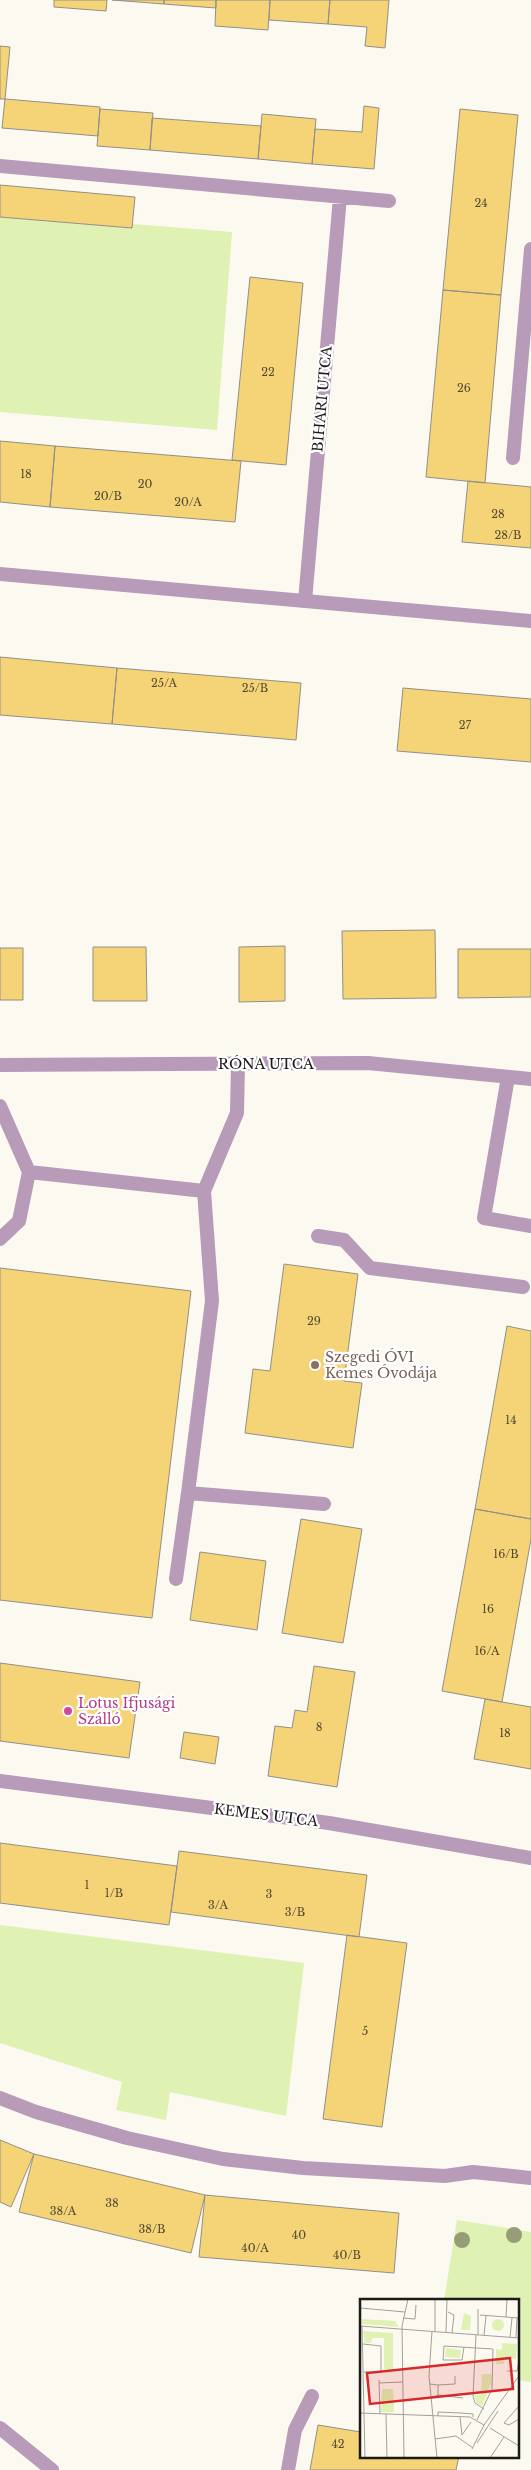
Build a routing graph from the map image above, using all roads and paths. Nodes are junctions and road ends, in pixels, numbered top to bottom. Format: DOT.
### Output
graph roads {
  1 [pos="0,166"];
  2 [pos="340,197"];
  3 [pos="389,201"];
  4 [pos="531,243"];
  5 [pos="531,249"];
  6 [pos="513,458"];
  7 [pos="0,574"];
  8 [pos="305,601"];
  9 [pos="531,621"];
  10 [pos="238,1064"];
  11 [pos="0,1065"];
  12 [pos="508,1077"];
  13 [pos="531,1079"];
  14 [pos="0,1106"];
  15 [pos="29,1172"];
  16 [pos="204,1191"];
  17 [pos="531,1226"];
  18 [pos="318,1236"];
  19 [pos="0,1239"];
  20 [pos="523,1287"];
  21 [pos="188,1493"];
  22 [pos="324,1504"];
  23 [pos="176,1579"];
  24 [pos="0,1781"];
  25 [pos="531,1858"];
  26 [pos="0,2098"];
  27 [pos="531,2178"];
  28 [pos="312,2396"];
  29 [pos="0,2428"];
  30 [pos="52,2470"];
  31 [pos="288,2470"];
  1 -- 2 [label="street"];
  2 -- 3 [label="street"];
  2 -- 8 [label="street, BIHARI UTCA"];
  4 -- 5 [label="street"];
  5 -- 6 [label="street"];
  7 -- 8 [label="street"];
  8 -- 9 [label="street"];
  10 -- 11 [label="street, RÓNA UTCA"];
  10 -- 12 [label="street, RÓNA UTCA"];
  10 -- 16 [label="street"];
  12 -- 13 [label="street, RÓNA UTCA"];
  12 -- 17 [label="street"];
  14 -- 15 [label="street"];
  15 -- 16 [label="street"];
  15 -- 19 [label="street"];
  16 -- 21 [label="street"];
  18 -- 20 [label="street"];
  21 -- 22 [label="street"];
  21 -- 23 [label="street"];
  24 -- 25 [label="street, KEMES UTCA"];
  26 -- 27 [label="street"];
  28 -- 31 [label="street"];
  29 -- 30 [label="street"];
}
